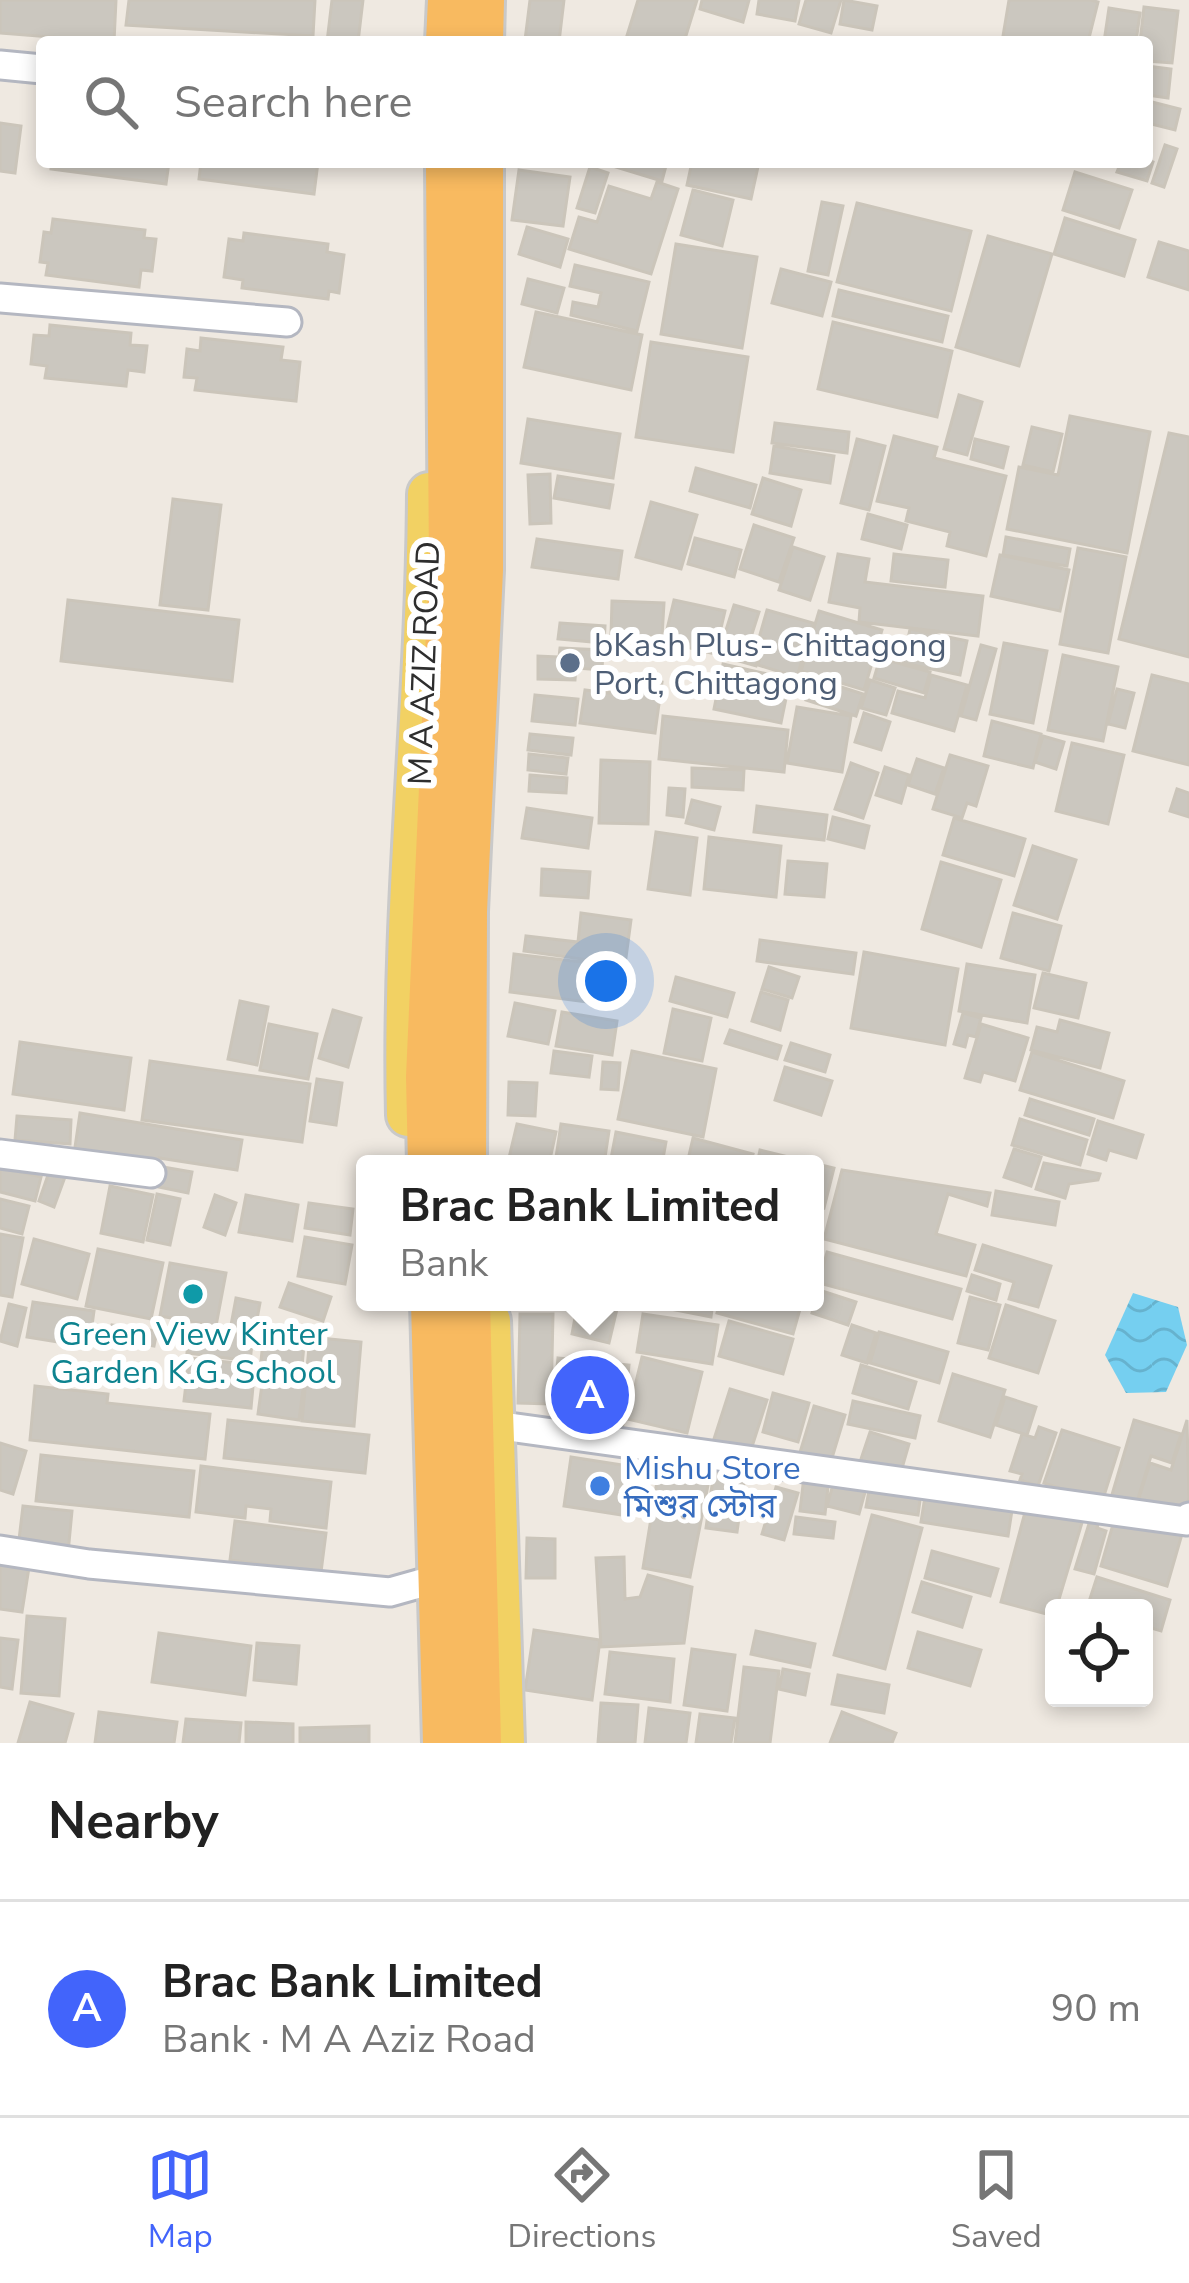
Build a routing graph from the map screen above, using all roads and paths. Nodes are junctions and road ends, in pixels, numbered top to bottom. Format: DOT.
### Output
graph roads {
  1 [pos="431,0"];
  2 [pos="449,0"];
  3 [pos="482,0"];
  4 [pos="501,0"];
  5 [pos="430,36"];
  6 [pos="447,36"];
  7 [pos="482,36"];
  8 [pos="500,36"];
  9 [pos="0,64"];
  10 [pos="36,68"];
  11 [pos="428,168"];
  12 [pos="447,168"];
  13 [pos="482,168"];
  14 [pos="500,168"];
  15 [pos="0,298"];
  16 [pos="287,322"];
  17 [pos="0,1154"];
  18 [pos="410,1155"];
  19 [pos="429,1155"];
  20 [pos="465,1155"];
  21 [pos="483,1155"];
  22 [pos="151,1173"];
  23 [pos="414,1311"];
  24 [pos="432,1311"];
  25 [pos="469,1311"];
  26 [pos="488,1311"];
  27 [pos="494,1425"];
  28 [pos="1189,1517"];
  29 [pos="0,1550"];
  30 [pos="422,1583"];
  31 [pos="426,1743"];
  32 [pos="444,1743"];
  33 [pos="480,1743"];
  34 [pos="503,1743"];
  1 -- 5 [label="main road"];
  2 -- 6 [label="highway"];
  3 -- 7 [label="highway"];
  4 -- 8 [label="main road"];
  9 -- 10 [label="street"];
  11 -- 18 [label="main road, M A AZIZ ROAD"];
  12 -- 19 [label="highway"];
  13 -- 20 [label="highway"];
  14 -- 21 [label="main road"];
  15 -- 16 [label="street"];
  17 -- 22 [label="street"];
  23 -- 30 [label="main road"];
  24 -- 32 [label="highway"];
  25 -- 33 [label="highway"];
  26 -- 27 [label="main road"];
  27 -- 28 [label="street"];
  27 -- 34 [label="main road"];
  29 -- 30 [label="street"];
  30 -- 31 [label="main road"];
}
